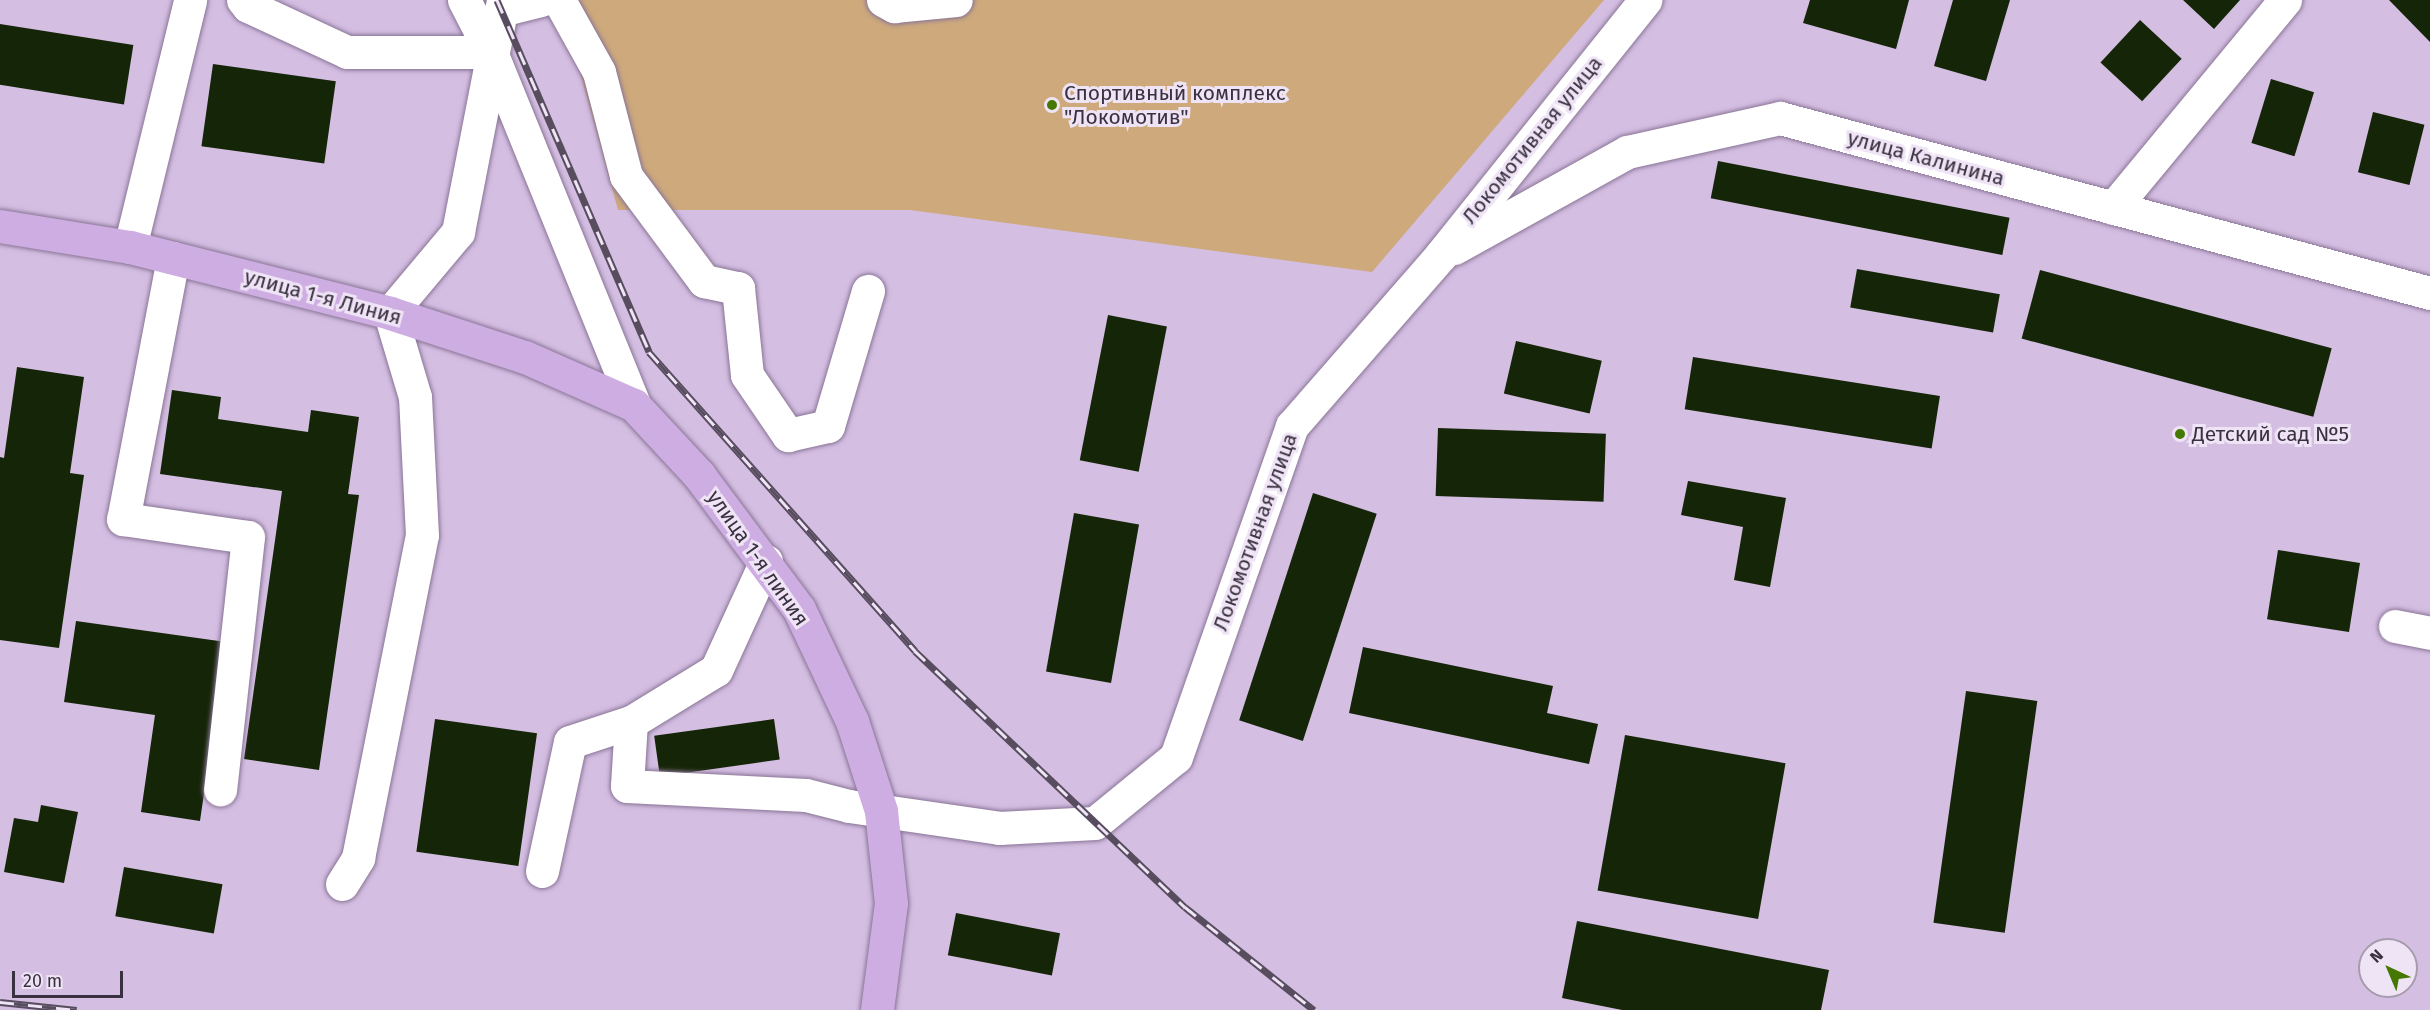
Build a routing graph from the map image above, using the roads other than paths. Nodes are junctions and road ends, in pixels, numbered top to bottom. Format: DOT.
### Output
graph roads {
  1 [pos="190,0"];
  2 [pos="243,0"];
  3 [pos="464,0"];
  4 [pos="541,0"];
  5 [pos="559,0"];
  6 [pos="883,0"];
  7 [pos="956,0"];
  8 [pos="1646,0"];
  9 [pos="2285,0"];
  10 [pos="502,5"];
  11 [pos="491,52"];
  12 [pos="2113,208"];
  13 [pos="0,226"];
  14 [pos="130,248"];
  15 [pos="1441,255"];
  16 [pos="173,258"];
  17 [pos="868,291"];
  18 [pos="2430,293"];
  19 [pos="390,314"];
  20 [pos="634,405"];
  21 [pos="766,561"];
  22 [pos="2395,626"];
  23 [pos="2430,633"];
  24 [pos="630,722"];
  25 [pos="220,789"];
  26 [pos="881,811"];
  27 [pos="543,871"];
  28 [pos="342,884"];
  29 [pos="877,1010"];
  1 -- 14 [label="street"];
  2 -- 11 [label="street"];
  3 -- 11 [label="street"];
  4 -- 10 [label="street"];
  5 -- 17 [label="street"];
  6 -- 7 [label="street"];
  8 -- 15 [label="street, Локомотивная улица"];
  9 -- 12 [label="street"];
  10 -- 11 [label="street"];
  11 -- 19 [label="street"];
  11 -- 20 [label="street"];
  12 -- 15 [label="street, улица Калинина"];
  12 -- 18 [label="street, улица Калинина"];
  13 -- 14 [label="main road, улица 1-я Линия"];
  14 -- 16 [label="main road, улица 1-я Линия"];
  15 -- 26 [label="street, Локомотивная улица"];
  16 -- 19 [label="main road, улица 1-я Линия"];
  16 -- 25 [label="street"];
  19 -- 20 [label="main road, улица 1-я Линия"];
  19 -- 28 [label="street"];
  20 -- 21 [label="main road, улица 1-я линия"];
  21 -- 24 [label="street"];
  21 -- 26 [label="main road, улица 1-я линия"];
  22 -- 23 [label="street"];
  24 -- 26 [label="street, Локомотивная улица"];
  24 -- 27 [label="street"];
  26 -- 29 [label="main road, улица 1-я линия"];
}
